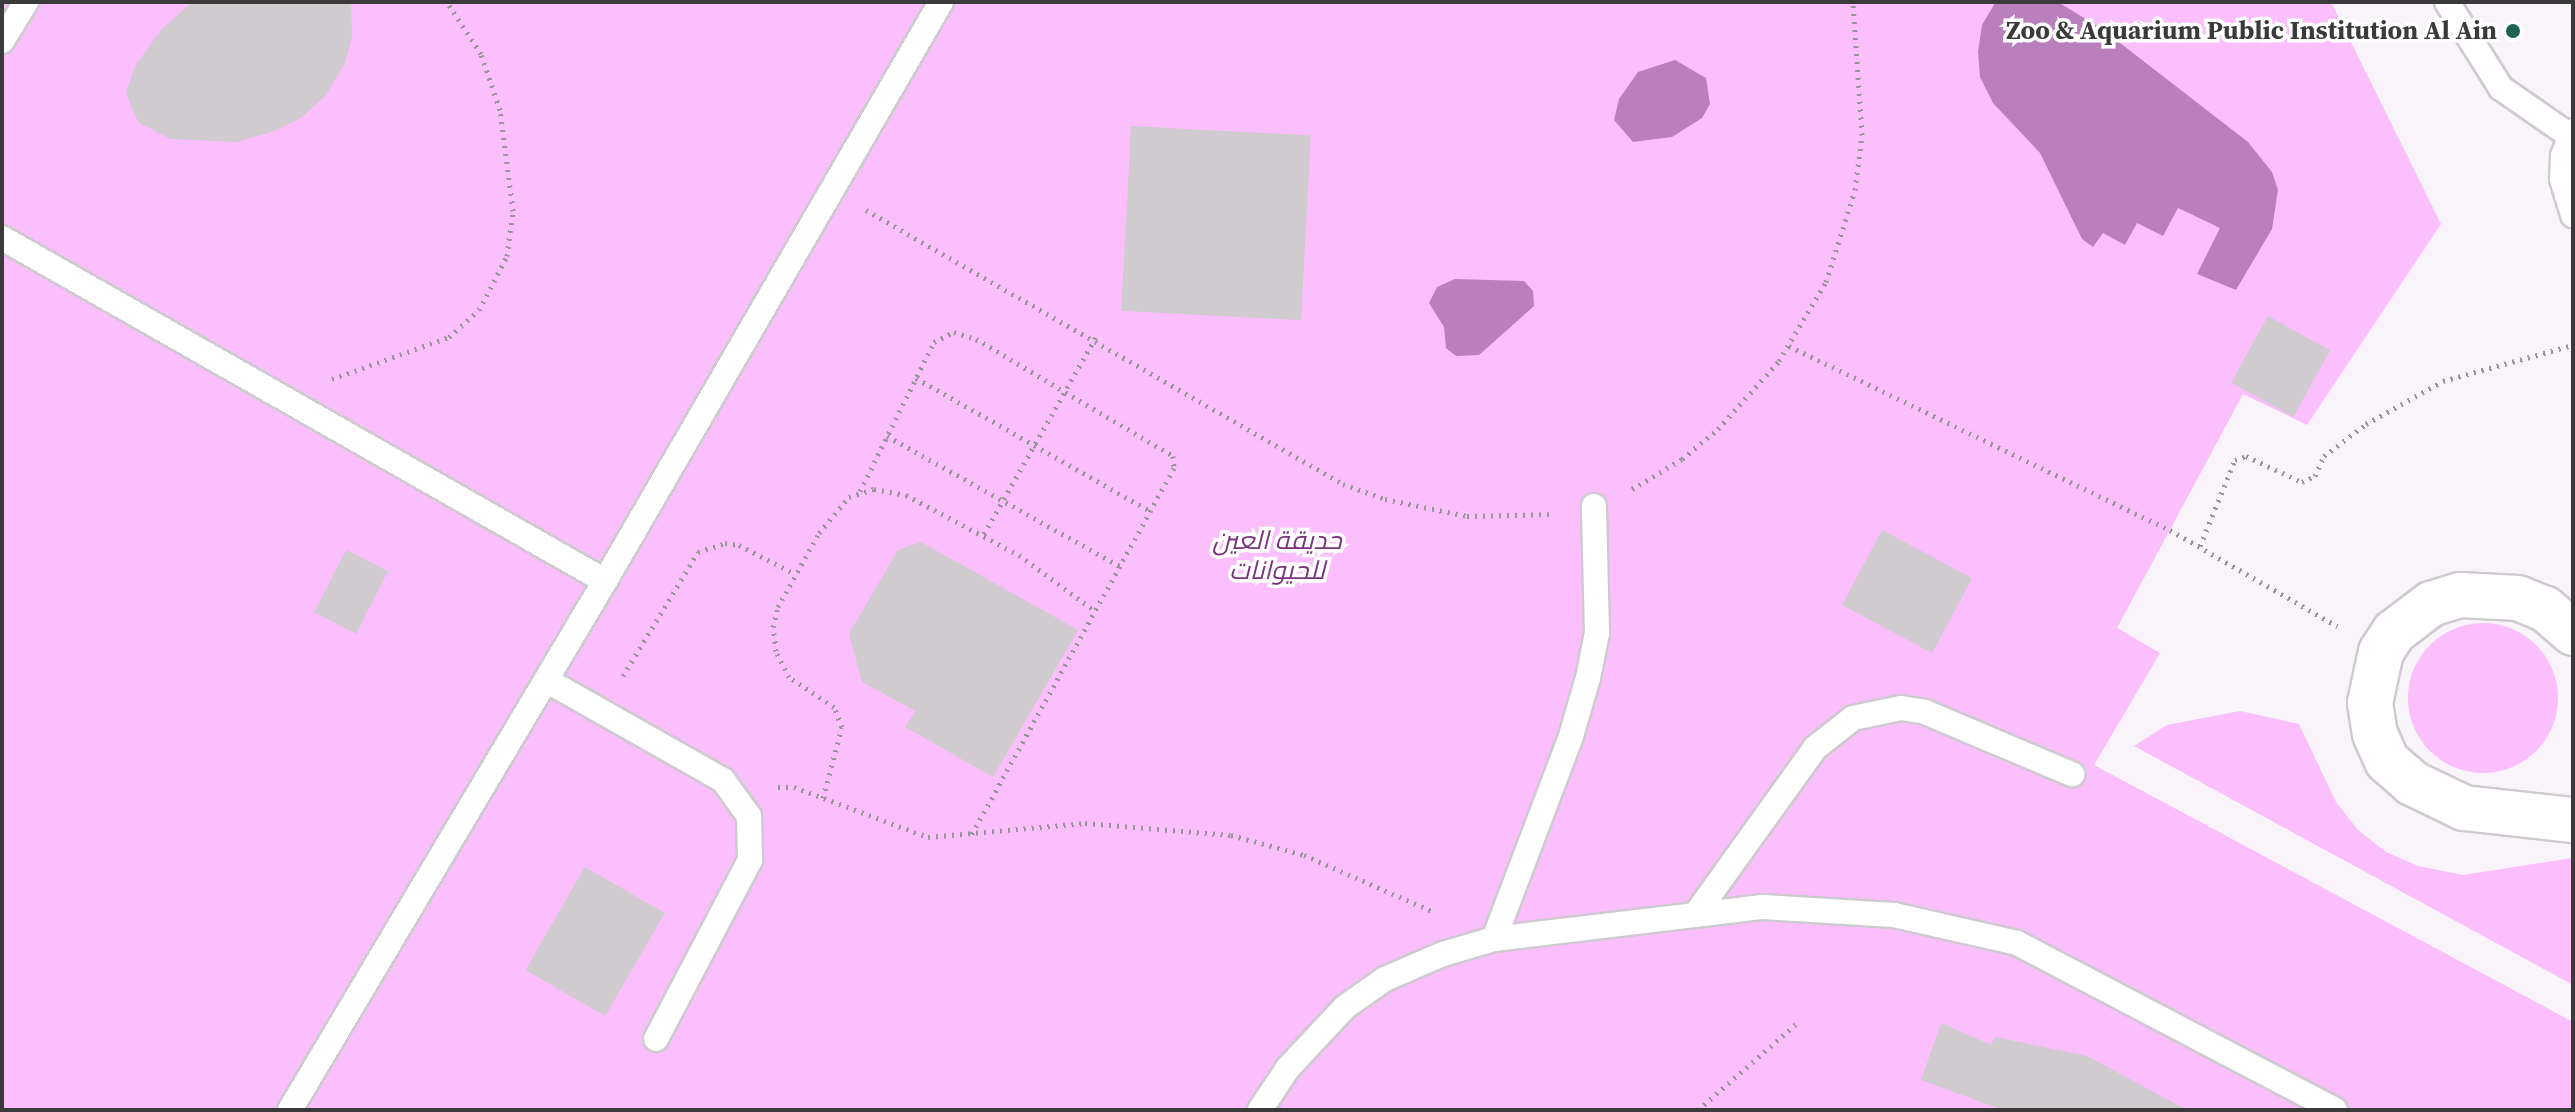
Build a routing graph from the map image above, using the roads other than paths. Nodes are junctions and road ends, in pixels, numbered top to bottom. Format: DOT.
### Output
graph roads {
  1 [pos="26,2"];
  2 [pos="941,2"];
  3 [pos="2447,2"];
  4 [pos="2,41"];
  5 [pos="2572,134"];
  6 [pos="2573,215"];
  7 [pos="2,238"];
  8 [pos="1594,506"];
  9 [pos="605,581"];
  10 [pos="2573,633"];
  11 [pos="546,680"];
  12 [pos="2072,774"];
  13 [pos="2562,807"];
  14 [pos="1698,911"];
  15 [pos="1486,941"];
  16 [pos="656,1039"];
  17 [pos="290,1110"];
  18 [pos="1260,1110"];
  19 [pos="2335,1110"];
  1 -- 4 [label="lane"];
  2 -- 9 [label="lane"];
  3 -- 5 [label="lane"];
  5 -- 6 [label="lane"];
  7 -- 9 [label="lane"];
  8 -- 15 [label="lane"];
  9 -- 11 [label="lane"];
  10 -- 13 [label="street"];
  11 -- 16 [label="lane"];
  11 -- 17 [label="lane"];
  12 -- 14 [label="lane"];
  14 -- 15 [label="lane"];
  14 -- 19 [label="lane"];
  15 -- 18 [label="lane"];
}
